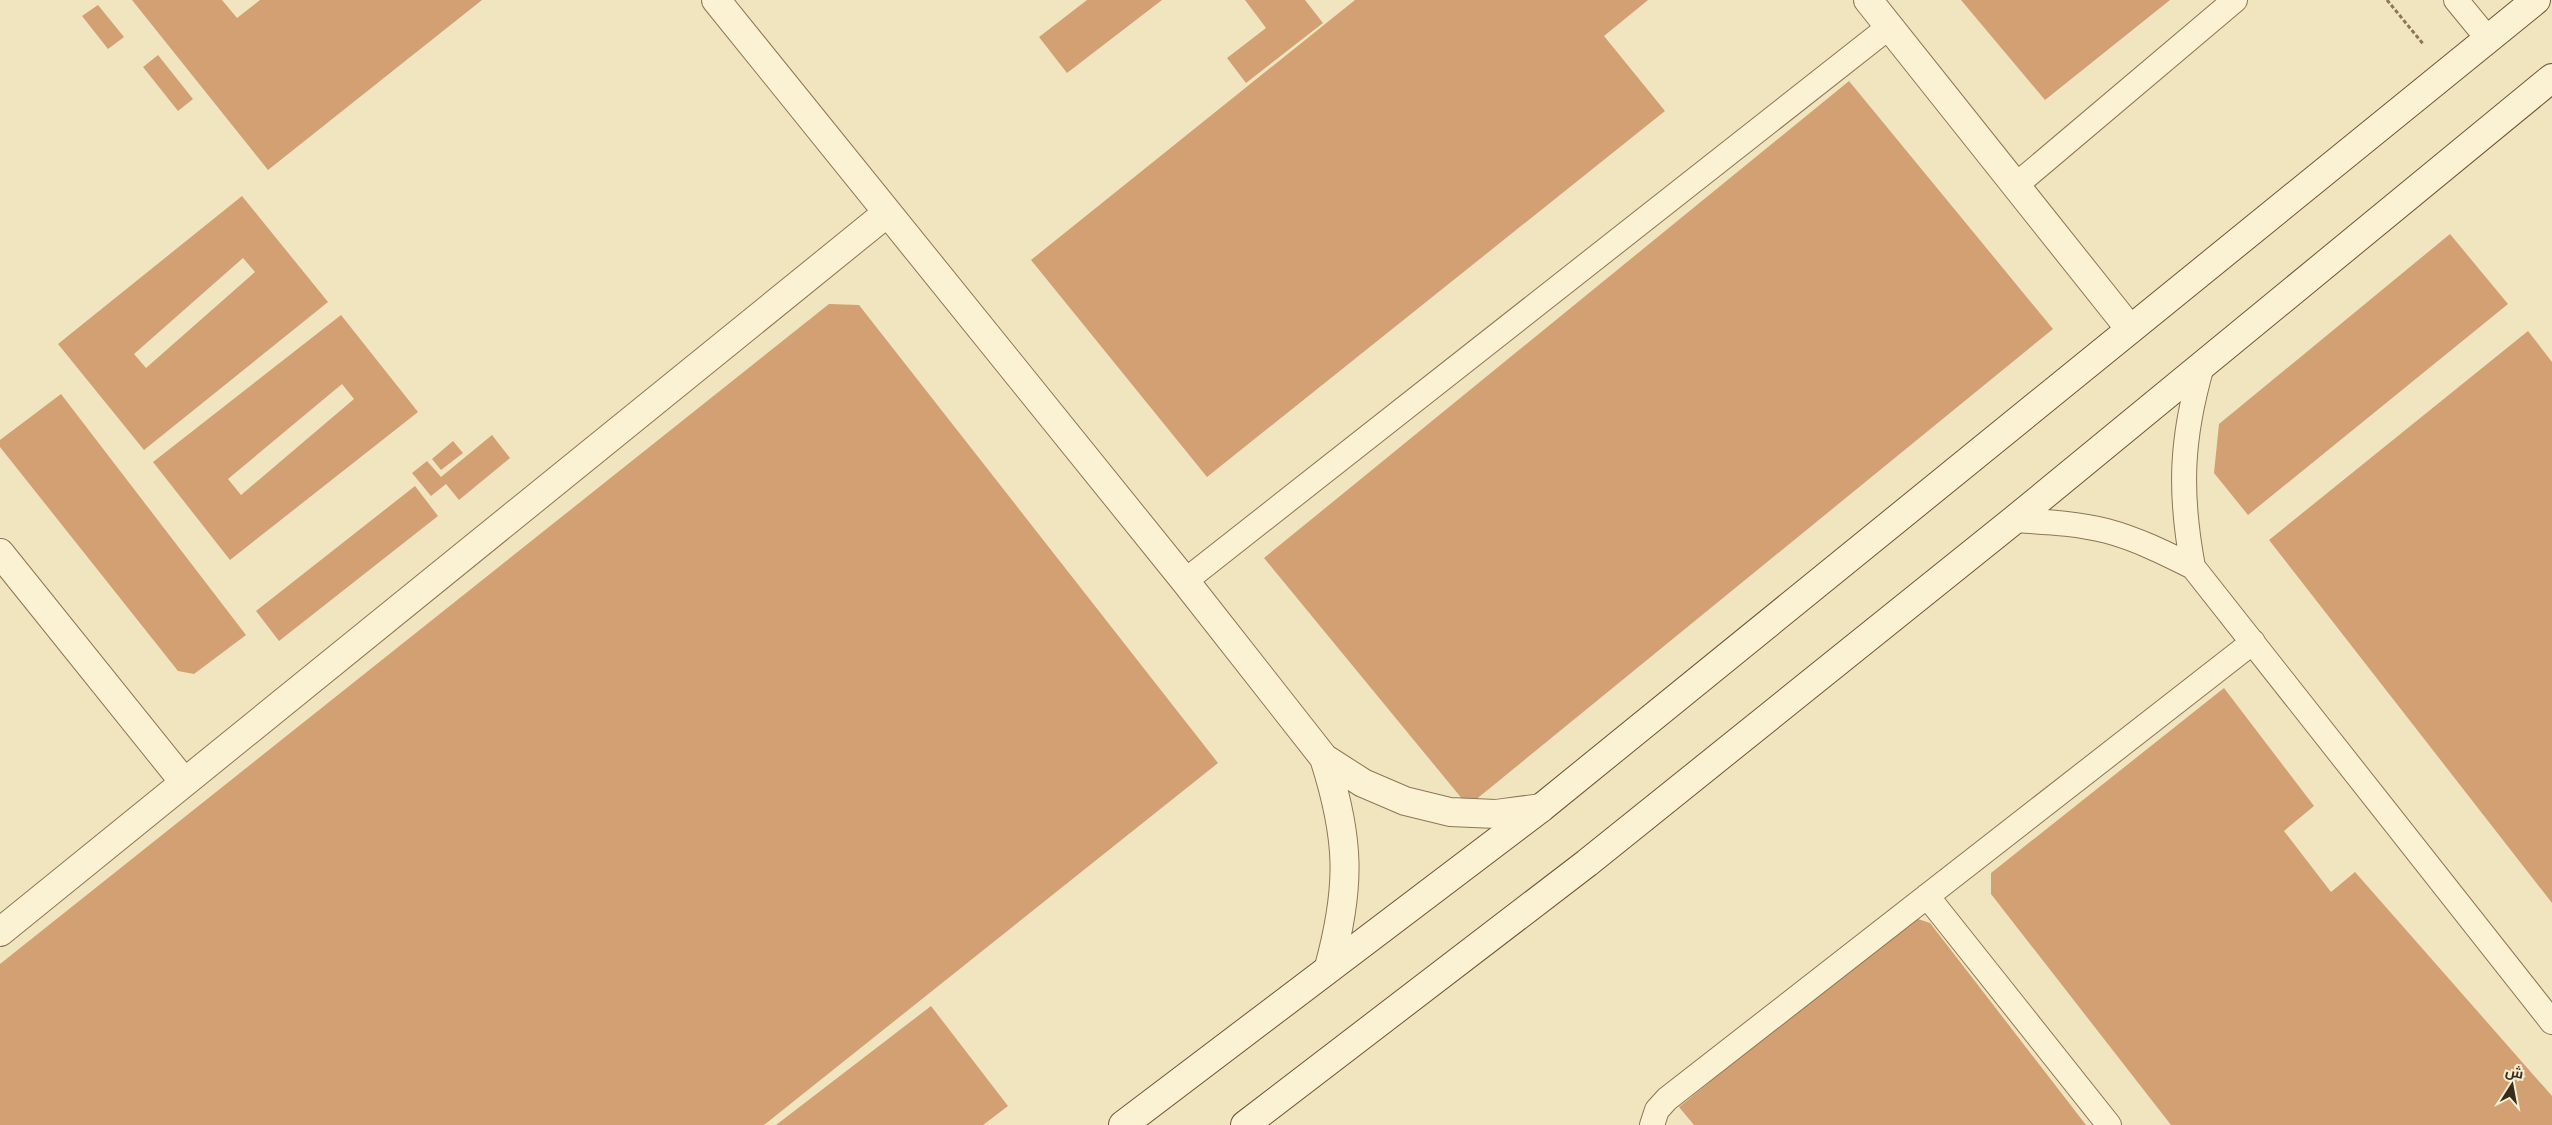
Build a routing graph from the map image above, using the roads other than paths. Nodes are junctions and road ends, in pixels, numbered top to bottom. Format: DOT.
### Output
graph roads {
  1 [pos="716,0"];
  2 [pos="1868,0"];
  3 [pos="2235,0"];
  4 [pos="2456,0"];
  5 [pos="2536,0"];
  6 [pos="1888,26"];
  7 [pos="2488,39"];
  8 [pos="2552,78"];
  9 [pos="2015,186"];
  10 [pos="887,213"];
  11 [pos="2130,329"];
  12 [pos="2202,366"];
  13 [pos="2014,520"];
  14 [pos="0,553"];
  15 [pos="2193,567"];
  16 [pos="1185,582"];
  17 [pos="2253,642"];
  18 [pos="1324,758"];
  19 [pos="184,782"];
  20 [pos="1541,808"];
  21 [pos="1927,896"];
  22 [pos="0,932"];
  23 [pos="1329,967"];
  24 [pos="2552,1022"];
  25 [pos="1123,1125"];
  26 [pos="1245,1125"];
  27 [pos="1652,1125"];
  28 [pos="2109,1125"];
  1 -- 10 [label="street"];
  2 -- 6 [label="street"];
  3 -- 9 [label="lane"];
  4 -- 7 [label="lane"];
  5 -- 7 [label="street"];
  6 -- 9 [label="street"];
  6 -- 16 [label="lane"];
  7 -- 11 [label="street"];
  8 -- 12 [label="street"];
  9 -- 11 [label="street"];
  10 -- 16 [label="street"];
  10 -- 19 [label="street"];
  11 -- 20 [label="street"];
  12 -- 13 [label="street"];
  12 -- 15 [label="lane"];
  13 -- 15 [label="lane"];
  13 -- 26 [label="street"];
  14 -- 19 [label="street"];
  15 -- 17 [label="lane"];
  16 -- 18 [label="street"];
  17 -- 21 [label="lane"];
  17 -- 24 [label="lane"];
  18 -- 20 [label="street"];
  18 -- 23 [label="street"];
  19 -- 22 [label="street"];
  20 -- 23 [label="street"];
  21 -- 27 [label="lane"];
  21 -- 28 [label="lane"];
  23 -- 25 [label="street"];
}
